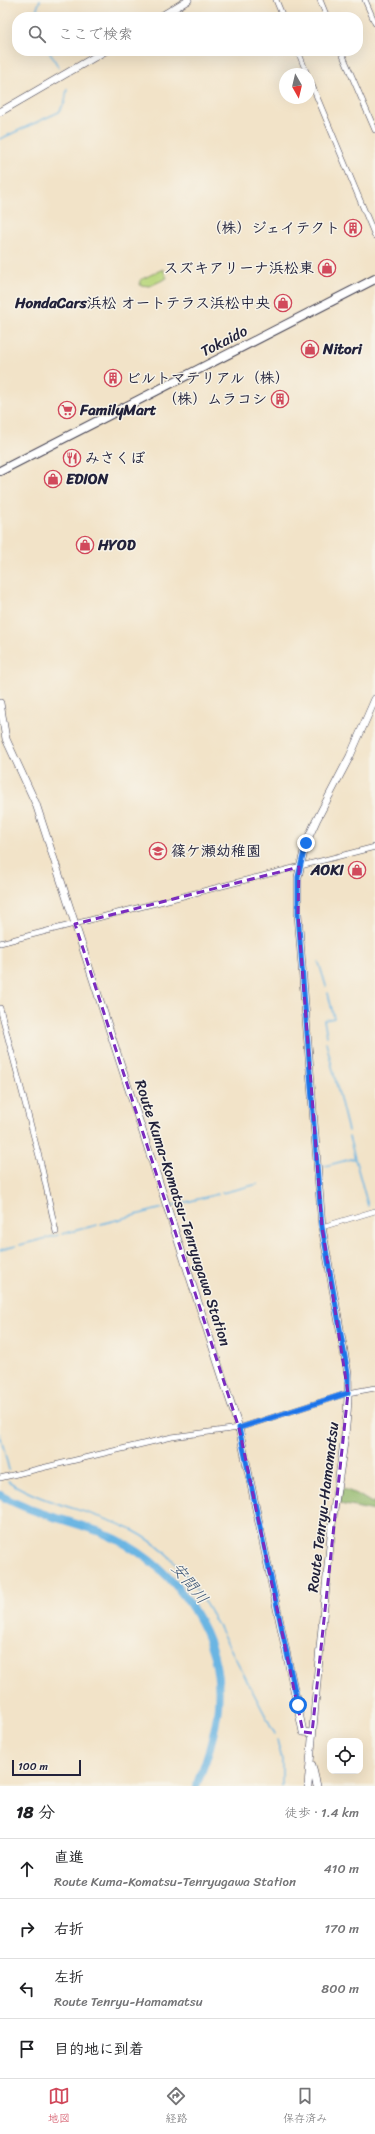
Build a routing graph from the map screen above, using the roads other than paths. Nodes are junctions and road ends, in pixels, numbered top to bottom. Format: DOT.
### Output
graph roads {
  1 [pos="188,0"];
  2 [pos="276,0"];
  3 [pos="320,0"];
  4 [pos="365,0"];
  5 [pos="168,12"];
  6 [pos="281,12"];
  7 [pos="325,12"];
  8 [pos="375,23"];
  9 [pos="96,56"];
  10 [pos="300,56"];
  11 [pos="343,56"];
  12 [pos="305,68"];
  13 [pos="315,92"];
  14 [pos="0,112"];
  15 [pos="375,130"];
  16 [pos="375,236"];
  17 [pos="375,279"];
  18 [pos="0,471"];
  19 [pos="375,699"];
  20 [pos="0,702"];
  21 [pos="375,847"];
  22 [pos="299,867"];
  23 [pos="75,924"];
  24 [pos="0,943"];
  25 [pos="0,1008"];
  26 [pos="375,1211"];
  27 [pos="322,1227"];
  28 [pos="56,1232"];
  29 [pos="375,1388"];
  30 [pos="348,1393"];
  31 [pos="239,1428"];
  32 [pos="0,1478"];
  33 [pos="312,1733"];
  34 [pos="310,1759"];
  35 [pos="308,1786"];
  36 [pos="317,1786"];
  1 -- 5 [label="main road"];
  2 -- 6 [label="street"];
  3 -- 7 [label="street"];
  4 -- 8 [label="street"];
  9 -- 14 [label="main road"];
  10 -- 12 [label="street"];
  11 -- 15 [label="street"];
  13 -- 16 [label="street"];
  17 -- 18 [label="highway, Tokaido"];
  19 -- 22 [label="main road, Route Tenryu-Hamamatsu"];
  20 -- 23 [label="main road, Route Kuma-Komatsu-Tenryugawa Station"];
  21 -- 22 [label="street"];
  22 -- 23 [label="street"];
  22 -- 27 [label="main road, Route Tenryu-Hamamatsu"];
  23 -- 24 [label="street"];
  23 -- 31 [label="main road, Route Kuma-Komatsu-Tenryugawa Station"];
  25 -- 28 [label="street"];
  26 -- 27 [label="street"];
  27 -- 30 [label="main road, Route Tenryu-Hamamatsu"];
  29 -- 30 [label="street"];
  30 -- 31 [label="street"];
  30 -- 33 [label="main road, Route Tenryu-Hamamatsu"];
  31 -- 32 [label="street"];
  31 -- 33 [label="main road, Route Kuma-Komatsu-Tenryugawa Station"];
  33 -- 34 [label="main road, Route Tenryu-Hamamatsu"];
  34 -- 35 [label="main road, Route Tenryu-Hamamatsu"];
  34 -- 36 [label="main road"];
}
